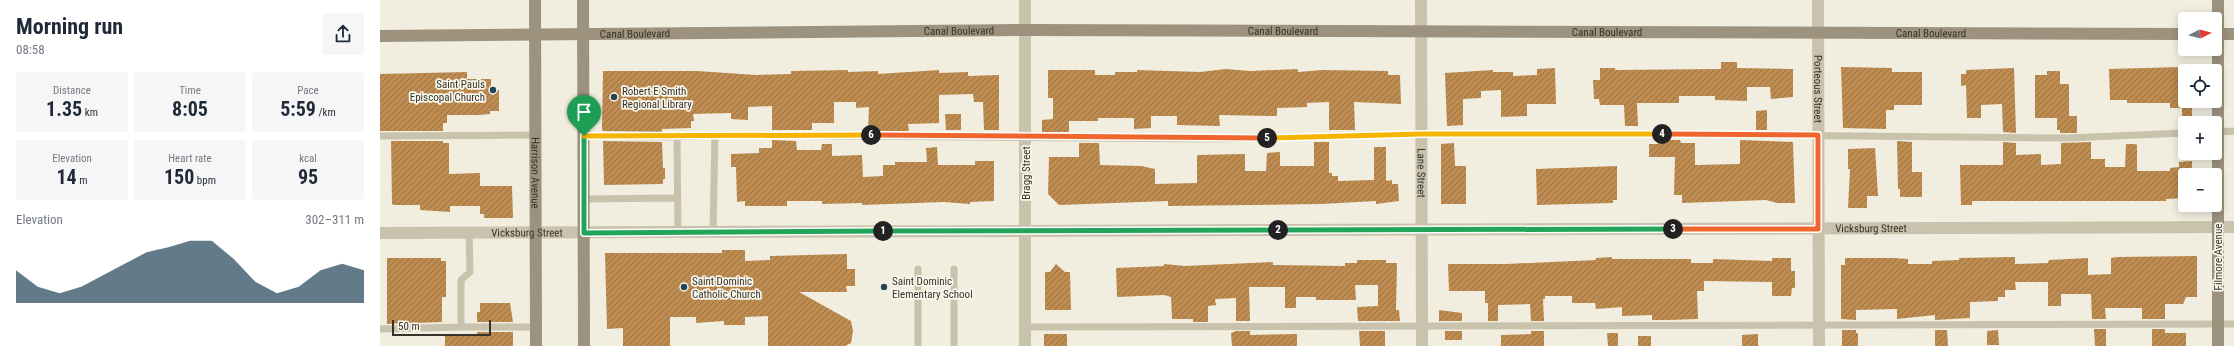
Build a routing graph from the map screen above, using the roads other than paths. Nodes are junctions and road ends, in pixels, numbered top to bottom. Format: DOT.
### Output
graph roads {
  1 [pos="535,0"];
  2 [pos="583,0"];
  3 [pos="1025,0"];
  4 [pos="1421,0"];
  5 [pos="1818,0"];
  6 [pos="2218,0"];
  7 [pos="2217,12"];
  8 [pos="1026,30"];
  9 [pos="1421,30"];
  10 [pos="1818,31"];
  11 [pos="535,34"];
  12 [pos="583,34"];
  13 [pos="2178,34"];
  14 [pos="2222,34"];
  15 [pos="2234,34"];
  16 [pos="380,36"];
  17 [pos="2216,56"];
  18 [pos="2216,116"];
  19 [pos="2234,131"];
  20 [pos="2222,132"];
  21 [pos="2178,133"];
  22 [pos="1421,134"];
  23 [pos="535,135"];
  24 [pos="715,135"];
  25 [pos="1818,135"];
  26 [pos="380,136"];
  27 [pos="584,136"];
  28 [pos="1026,136"];
  29 [pos="677,137"];
  30 [pos="2217,160"];
  31 [pos="678,198"];
  32 [pos="584,199"];
  33 [pos="2218,227"];
  34 [pos="2234,227"];
  35 [pos="1421,229"];
  36 [pos="1818,229"];
  37 [pos="1026,231"];
  38 [pos="535,232"];
  39 [pos="678,232"];
  40 [pos="713,232"];
  41 [pos="380,233"];
  42 [pos="469,233"];
  43 [pos="584,233"];
  44 [pos="918,269"];
  45 [pos="954,269"];
  46 [pos="2218,324"];
  47 [pos="2234,324"];
  48 [pos="1819,325"];
  49 [pos="1422,326"];
  50 [pos="460,327"];
  51 [pos="536,327"];
  52 [pos="1025,327"];
  53 [pos="380,329"];
  54 [pos="536,346"];
  55 [pos="584,346"];
  56 [pos="918,346"];
  57 [pos="954,346"];
  58 [pos="1025,346"];
  59 [pos="1422,346"];
  60 [pos="1819,346"];
  61 [pos="2218,346"];
  1 -- 11 [label="main road, Harrison Avenue"];
  2 -- 12 [label="main road"];
  3 -- 8 [label="street, Bragg Street"];
  4 -- 9 [label="street, Lane Street"];
  5 -- 10 [label="street, Porteous Street"];
  6 -- 7 [label="main road, Filmore Avenue"];
  8 -- 9 [label="main road, Canal Boulevard"];
  8 -- 12 [label="main road, Canal Boulevard"];
  8 -- 28 [label="street, Bragg Street"];
  9 -- 10 [label="main road, Canal Boulevard"];
  9 -- 22 [label="street, Lane Street"];
  10 -- 13 [label="main road, Canal Boulevard"];
  10 -- 25 [label="street, Porteous Street"];
  11 -- 12 [label="main road, Canal Boulevard"];
  11 -- 16 [label="main road, Canal Boulevard"];
  11 -- 23 [label="main road, Harrison Avenue"];
  12 -- 27 [label="main road"];
  14 -- 15 [label="main road"];
  17 -- 18 [label="main road, Filmore Avenue"];
  19 -- 20 [label="lane"];
  21 -- 25 [label="lane"];
  22 -- 25 [label="lane"];
  22 -- 28 [label="lane"];
  22 -- 35 [label="street, Lane Street"];
  23 -- 26 [label="lane"];
  23 -- 38 [label="main road, Harrison Avenue"];
  24 -- 28 [label="lane"];
  24 -- 29 [label="lane"];
  24 -- 40 [label="lane"];
  25 -- 36 [label="street, Porteous Street"];
  27 -- 29 [label="lane"];
  27 -- 32 [label="main road"];
  28 -- 37 [label="street, Bragg Street"];
  29 -- 31 [label="lane"];
  30 -- 33 [label="main road, Filmore Avenue"];
  31 -- 32 [label="lane"];
  31 -- 39 [label="lane"];
  32 -- 43 [label="main road"];
  33 -- 34 [label="street, Vicksburg Street"];
  33 -- 36 [label="street, Vicksburg Street"];
  33 -- 46 [label="main road, Filmore Avenue"];
  35 -- 36 [label="street, Vicksburg Street"];
  35 -- 37 [label="street, Vicksburg Street"];
  35 -- 49 [label="street, Lane Street"];
  36 -- 48 [label="street, Porteous Street"];
  37 -- 40 [label="street, Vicksburg Street"];
  37 -- 52 [label="street, Bragg Street"];
  38 -- 42 [label="street, Vicksburg Street"];
  38 -- 43 [label="street, Vicksburg Street"];
  38 -- 51 [label="main road, Harrison Avenue"];
  39 -- 40 [label="street, Vicksburg Street"];
  39 -- 43 [label="street, Vicksburg Street"];
  41 -- 42 [label="street, Vicksburg Street"];
  42 -- 50 [label="lane"];
  43 -- 55 [label="main road"];
  44 -- 56 [label="lane"];
  45 -- 57 [label="lane"];
  46 -- 47 [label="lane"];
  46 -- 48 [label="lane"];
  46 -- 61 [label="main road, Filmore Avenue"];
  48 -- 49 [label="lane"];
  48 -- 60 [label="street, Porteous Street"];
  49 -- 52 [label="lane"];
  49 -- 59 [label="street, Lane Street"];
  50 -- 51 [label="lane"];
  50 -- 53 [label="lane"];
  51 -- 54 [label="main road, Harrison Avenue"];
  52 -- 58 [label="street, Bragg Street"];
}
